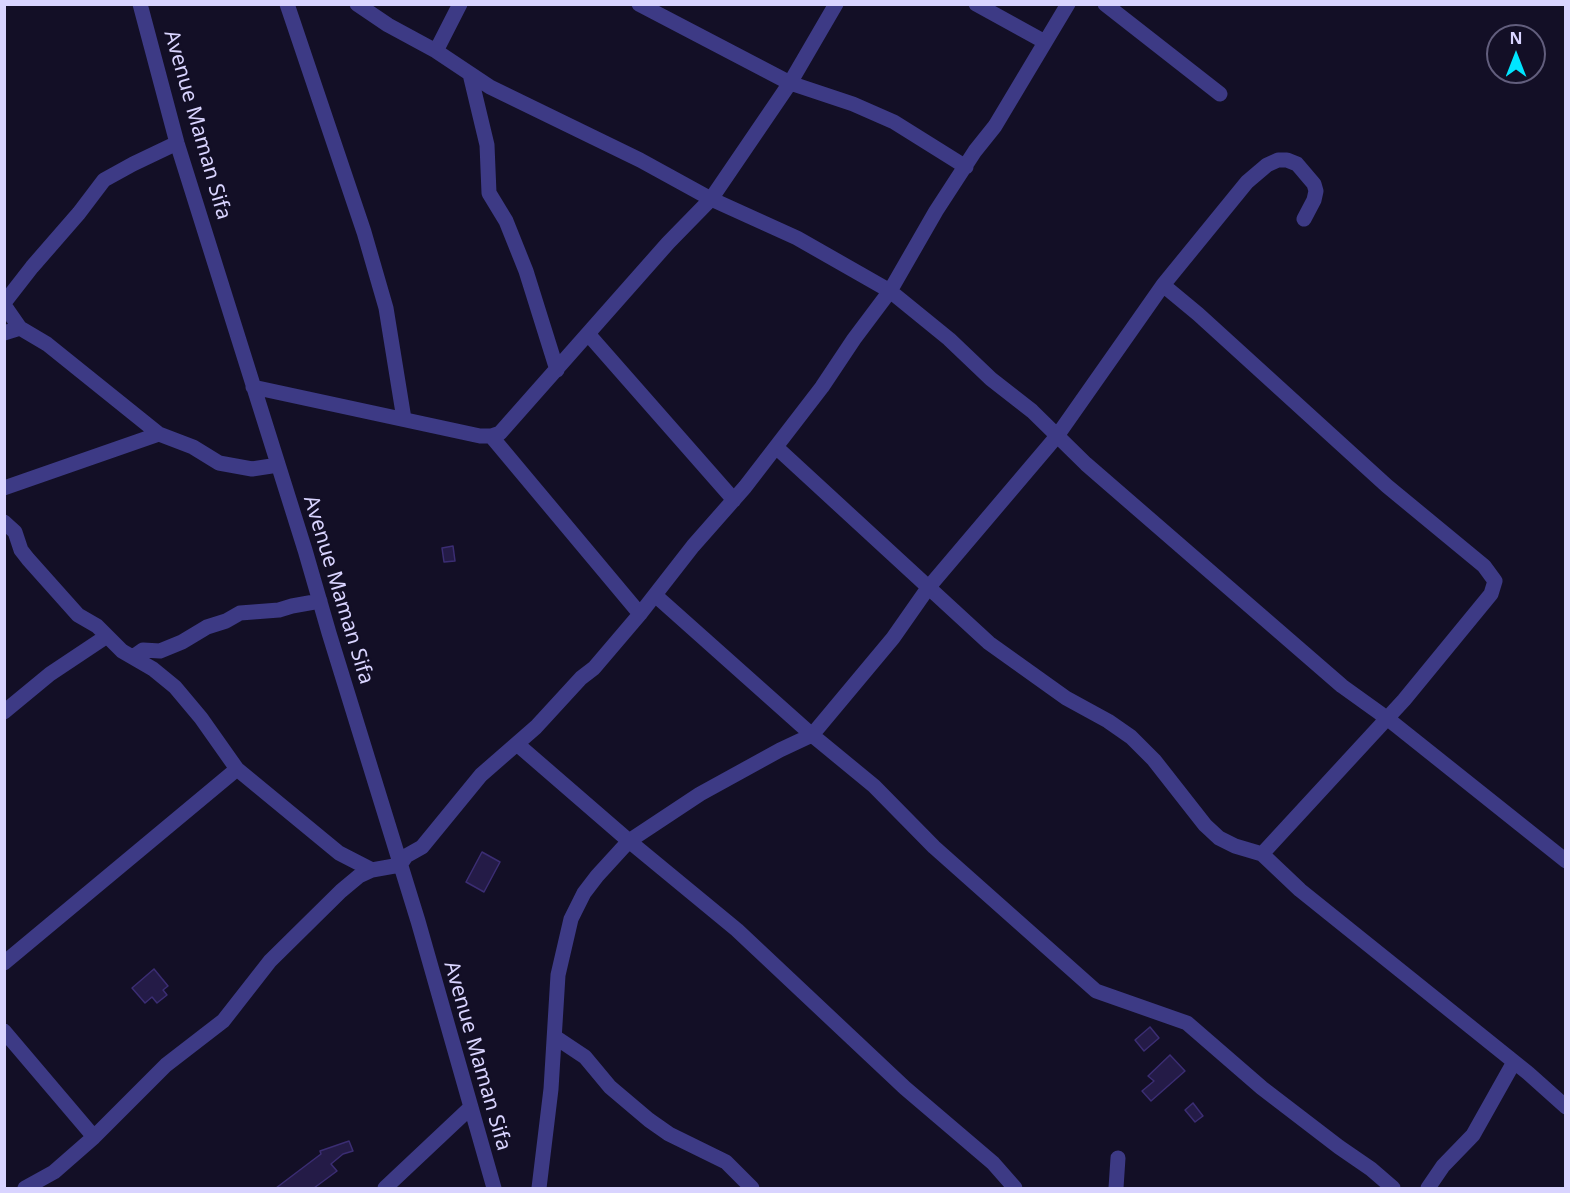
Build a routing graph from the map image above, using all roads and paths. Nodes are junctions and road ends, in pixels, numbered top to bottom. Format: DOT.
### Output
graph roads {
  1 [pos="140,4"];
  2 [pos="287,4"];
  3 [pos="357,4"];
  4 [pos="460,4"];
  5 [pos="639,4"];
  6 [pos="836,4"];
  7 [pos="976,4"];
  8 [pos="1068,4"];
  9 [pos="1105,4"];
  10 [pos="1045,42"];
  11 [pos="436,51"];
  12 [pos="470,74"];
  13 [pos="790,82"];
  14 [pos="1220,94"];
  15 [pos="177,143"];
  16 [pos="966,167"];
  17 [pos="711,200"];
  18 [pos="1304,219"];
  19 [pos="1163,285"];
  20 [pos="890,291"];
  21 [pos="4,304"];
  22 [pos="20,328"];
  23 [pos="4,333"];
  24 [pos="589,334"];
  25 [pos="557,370"];
  26 [pos="253,387"];
  27 [pos="404,420"];
  28 [pos="159,434"];
  29 [pos="491,436"];
  30 [pos="1057,436"];
  31 [pos="776,447"];
  32 [pos="278,465"];
  33 [pos="4,488"];
  34 [pos="734,500"];
  35 [pos="4,522"];
  36 [pos="928,588"];
  37 [pos="655,595"];
  38 [pos="320,602"];
  39 [pos="640,614"];
  40 [pos="107,636"];
  41 [pos="133,657"];
  42 [pos="4,712"];
  43 [pos="1388,719"];
  44 [pos="813,735"];
  45 [pos="517,744"];
  46 [pos="237,769"];
  47 [pos="629,841"];
  48 [pos="1262,854"];
  49 [pos="1566,861"];
  50 [pos="400,865"];
  51 [pos="372,870"];
  52 [pos="4,963"];
  53 [pos="4,1030"];
  54 [pos="555,1037"];
  55 [pos="1514,1062"];
  56 [pos="1566,1107"];
  57 [pos="470,1108"];
  58 [pos="94,1137"];
  59 [pos="1118,1158"];
  60 [pos="25,1188"];
  61 [pos="385,1188"];
  62 [pos="494,1188"];
  63 [pos="539,1188"];
  64 [pos="752,1188"];
  65 [pos="1015,1188"];
  66 [pos="1116,1188"];
  67 [pos="1393,1188"];
  68 [pos="1428,1188"];
  1 -- 15 [label="street, Avenue Maman Sifa"];
  2 -- 27 [label="street"];
  3 -- 11 [label="street"];
  4 -- 11 [label="street"];
  5 -- 13 [label="street"];
  6 -- 13 [label="street"];
  7 -- 10 [label="street"];
  8 -- 10 [label="street"];
  9 -- 14 [label="street"];
  10 -- 16 [label="street"];
  11 -- 12 [label="street"];
  12 -- 17 [label="street"];
  12 -- 25 [label="street"];
  13 -- 16 [label="street"];
  13 -- 17 [label="street"];
  15 -- 21 [label="street"];
  15 -- 26 [label="street, Avenue Maman Sifa"];
  16 -- 20 [label="street"];
  17 -- 20 [label="street"];
  17 -- 24 [label="street"];
  18 -- 19 [label="street"];
  19 -- 30 [label="street"];
  19 -- 43 [label="street"];
  20 -- 30 [label="street"];
  20 -- 31 [label="street"];
  21 -- 22 [label="street"];
  22 -- 23 [label="street"];
  22 -- 28 [label="street"];
  24 -- 25 [label="street"];
  24 -- 34 [label="street"];
  25 -- 29 [label="street"];
  26 -- 27 [label="street"];
  26 -- 32 [label="street, Avenue Maman Sifa"];
  27 -- 29 [label="street"];
  28 -- 32 [label="street"];
  28 -- 33 [label="street"];
  29 -- 39 [label="street"];
  30 -- 36 [label="street"];
  30 -- 43 [label="street"];
  31 -- 34 [label="street"];
  31 -- 36 [label="street"];
  32 -- 38 [label="street, Avenue Maman Sifa"];
  34 -- 37 [label="street"];
  35 -- 40 [label="street"];
  36 -- 44 [label="street"];
  36 -- 48 [label="street"];
  37 -- 39 [label="street"];
  37 -- 44 [label="street"];
  38 -- 41 [label="street"];
  38 -- 50 [label="street, Avenue Maman Sifa"];
  39 -- 45 [label="street"];
  40 -- 41 [label="street"];
  40 -- 42 [label="street"];
  41 -- 46 [label="street"];
  43 -- 48 [label="street"];
  43 -- 49 [label="street"];
  44 -- 47 [label="street"];
  44 -- 67 [label="street"];
  45 -- 47 [label="street"];
  45 -- 50 [label="street"];
  46 -- 51 [label="street"];
  46 -- 52 [label="street"];
  47 -- 54 [label="street"];
  47 -- 65 [label="street"];
  48 -- 55 [label="street"];
  50 -- 51 [label="street"];
  50 -- 57 [label="street, Avenue Maman Sifa"];
  51 -- 58 [label="street"];
  53 -- 58 [label="street"];
  54 -- 63 [label="street"];
  54 -- 64 [label="street"];
  55 -- 56 [label="street"];
  55 -- 68 [label="street"];
  57 -- 61 [label="street"];
  57 -- 62 [label="street, Avenue Maman Sifa"];
  58 -- 60 [label="street"];
  59 -- 66 [label="street"];
}
